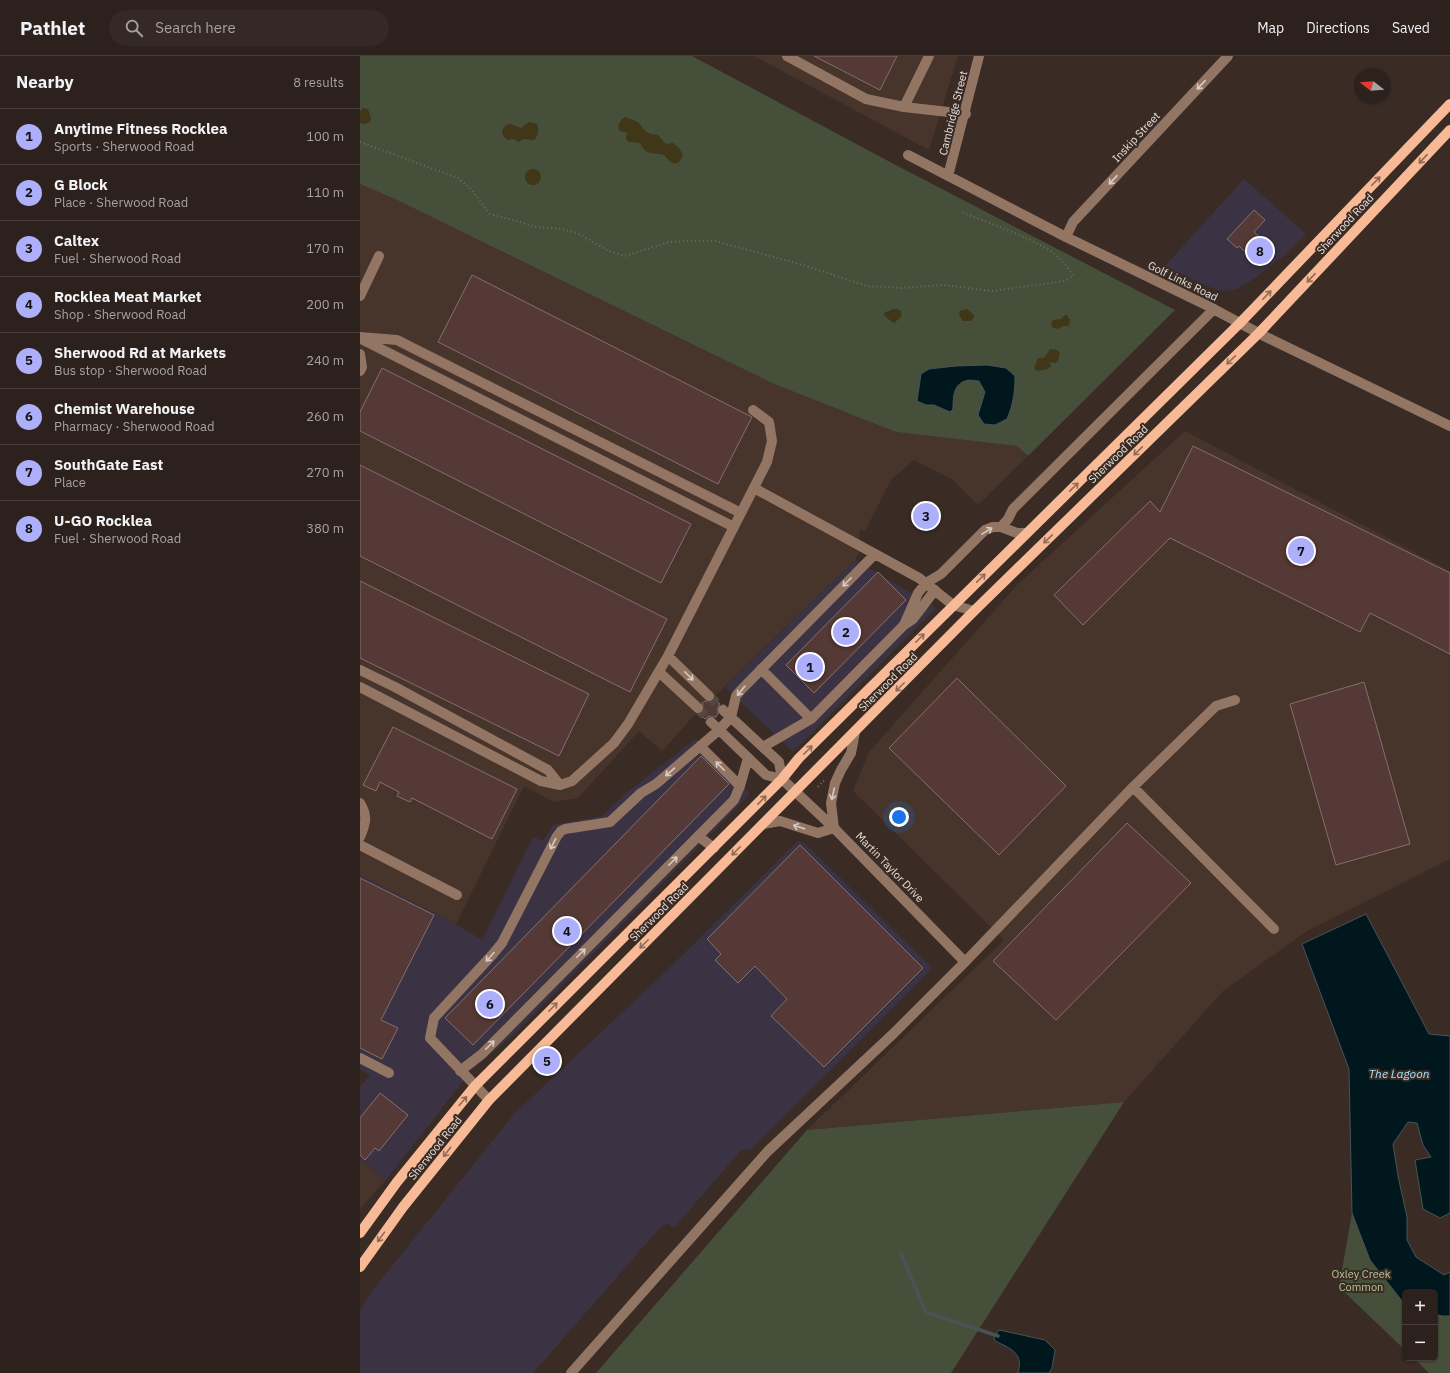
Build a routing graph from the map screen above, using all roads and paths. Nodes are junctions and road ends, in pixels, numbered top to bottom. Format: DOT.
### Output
graph roads {
  1 [pos="787,56"];
  2 [pos="929,56"];
  3 [pos="980,56"];
  4 [pos="1228,56"];
  5 [pos="1450,104"];
  6 [pos="904,107"];
  7 [pos="966,114"];
  8 [pos="1449,135"];
  9 [pos="360,142"];
  10 [pos="908,155"];
  11 [pos="948,176"];
  12 [pos="961,212"];
  13 [pos="1066,237"];
  14 [pos="379,256"];
  15 [pos="360,296"];
  16 [pos="1214,309"];
  17 [pos="1240,323"];
  18 [pos="1259,333"];
  19 [pos="360,338"];
  20 [pos="360,354"];
  21 [pos="360,372"];
  22 [pos="753,410"];
  23 [pos="1450,426"];
  24 [pos="754,488"];
  25 [pos="741,513"];
  26 [pos="734,527"];
  27 [pos="1001,527"];
  28 [pos="1027,532"];
  29 [pos="875,554"];
  30 [pos="926,583"];
  31 [pos="935,590"];
  32 [pos="953,605"];
  33 [pos="974,611"];
  34 [pos="904,625"];
  35 [pos="668,656"];
  36 [pos="761,669"];
  37 [pos="360,670"];
  38 [pos="659,672"];
  39 [pos="360,687"];
  40 [pos="709,696"];
  41 [pos="1235,700"];
  42 [pos="698,708"];
  43 [pos="723,710"];
  44 [pos="731,718"];
  45 [pos="811,719"];
  46 [pos="711,722"];
  47 [pos="719,730"];
  48 [pos="855,732"];
  49 [pos="700,746"];
  50 [pos="763,747"];
  51 [pos="748,758"];
  52 [pos="782,779"];
  53 [pos="560,785"];
  54 [pos="740,786"];
  55 [pos="1133,787"];
  56 [pos="795,792"];
  57 [pos="360,803"];
  58 [pos="763,824"];
  59 [pos="834,828"];
  60 [pos="698,836"];
  61 [pos="360,837"];
  62 [pos="360,845"];
  63 [pos="714,848"];
  64 [pos="457,895"];
  65 [pos="1274,929"];
  66 [pos="965,962"];
  67 [pos="360,1058"];
  68 [pos="460,1071"];
  69 [pos="389,1073"];
  70 [pos="475,1086"];
  71 [pos="490,1100"];
  72 [pos="360,1233"];
  73 [pos="360,1267"];
  74 [pos="571,1373"];
  1 -- 6 [label="street"];
  2 -- 6 [label="street"];
  3 -- 7 [label="street, Cambridge Street"];
  4 -- 13 [label="street, Inskip Street, one-way"];
  17 -- 5 [label="main road, Sherwood Road, one-way"];
  6 -- 7 [label="street"];
  7 -- 11 [label="street, Cambridge Street"];
  8 -- 18 [label="main road, Sherwood Road, one-way"];
  9 -- 12 [label="path"];
  10 -- 11 [label="street, Golf Links Road"];
  11 -- 13 [label="street, Golf Links Road"];
  13 -- 16 [label="street, Golf Links Road"];
  14 -- 15 [label="street"];
  16 -- 17 [label="street, Golf Links Road"];
  16 -- 27 [label="street"];
  17 -- 18 [label="street, Golf Links Road"];
  28 -- 17 [label="main road, Sherwood Road, one-way"];
  18 -- 23 [label="street, Golf Links Road"];
  18 -- 33 [label="main road, Sherwood Road, one-way"];
  19 -- 25 [label="street"];
  19 -- 26 [label="street"];
  20 -- 21 [label="street"];
  22 -- 24 [label="street"];
  24 -- 25 [label="street"];
  24 -- 29 [label="street"];
  25 -- 26 [label="street"];
  26 -- 35 [label="street"];
  27 -- 28 [label="street"];
  30 -- 27 [label="street, one-way"];
  32 -- 28 [label="main road, Sherwood Road, one-way"];
  29 -- 30 [label="street"];
  29 -- 36 [label="street, one-way"];
  30 -- 31 [label="street"];
  30 -- 34 [label="street"];
  31 -- 32 [label="street"];
  31 -- 34 [label="street"];
  32 -- 33 [label="street"];
  52 -- 32 [label="main road, Sherwood Road, one-way"];
  33 -- 48 [label="main road, Sherwood Road, one-way"];
  34 -- 45 [label="street"];
  35 -- 38 [label="street"];
  35 -- 40 [label="street, one-way"];
  36 -- 44 [label="street, one-way"];
  36 -- 45 [label="street"];
  37 -- 53 [label="street"];
  38 -- 42 [label="street"];
  38 -- 53 [label="street"];
  39 -- 53 [label="street"];
  41 -- 55 [label="street"];
  43 -- 44 [label="street"];
  44 -- 47 [label="street"];
  44 -- 50 [label="street"];
  45 -- 50 [label="street"];
  46 -- 47 [label="street"];
  47 -- 49 [label="street"];
  47 -- 51 [label="street"];
  48 -- 56 [label="main road, Sherwood Road"];
  48 -- 59 [label="street, one-way"];
  54 -- 49 [label="street, one-way"];
  49 -- 68 [label="street, one-way"];
  50 -- 52 [label="street"];
  51 -- 52 [label="street"];
  51 -- 54 [label="street"];
  52 -- 56 [label="street, Martin Taylor Drive"];
  63 -- 52 [label="main road, Sherwood Road, one-way"];
  54 -- 60 [label="street"];
  55 -- 65 [label="street"];
  55 -- 66 [label="street"];
  56 -- 58 [label="main road, Sherwood Road"];
  56 -- 59 [label="street, Martin Taylor Drive"];
  57 -- 61 [label="street"];
  59 -- 58 [label="street, one-way"];
  58 -- 71 [label="main road, Sherwood Road, one-way"];
  59 -- 66 [label="street, Martin Taylor Drive"];
  60 -- 63 [label="street"];
  68 -- 60 [label="street, one-way"];
  62 -- 64 [label="street"];
  70 -- 63 [label="main road, Sherwood Road, one-way"];
  66 -- 74 [label="street"];
  67 -- 69 [label="street"];
  68 -- 70 [label="street"];
  70 -- 71 [label="street"];
  72 -- 70 [label="main road, Sherwood Road, one-way"];
  71 -- 73 [label="main road, Sherwood Road, one-way"];
}
